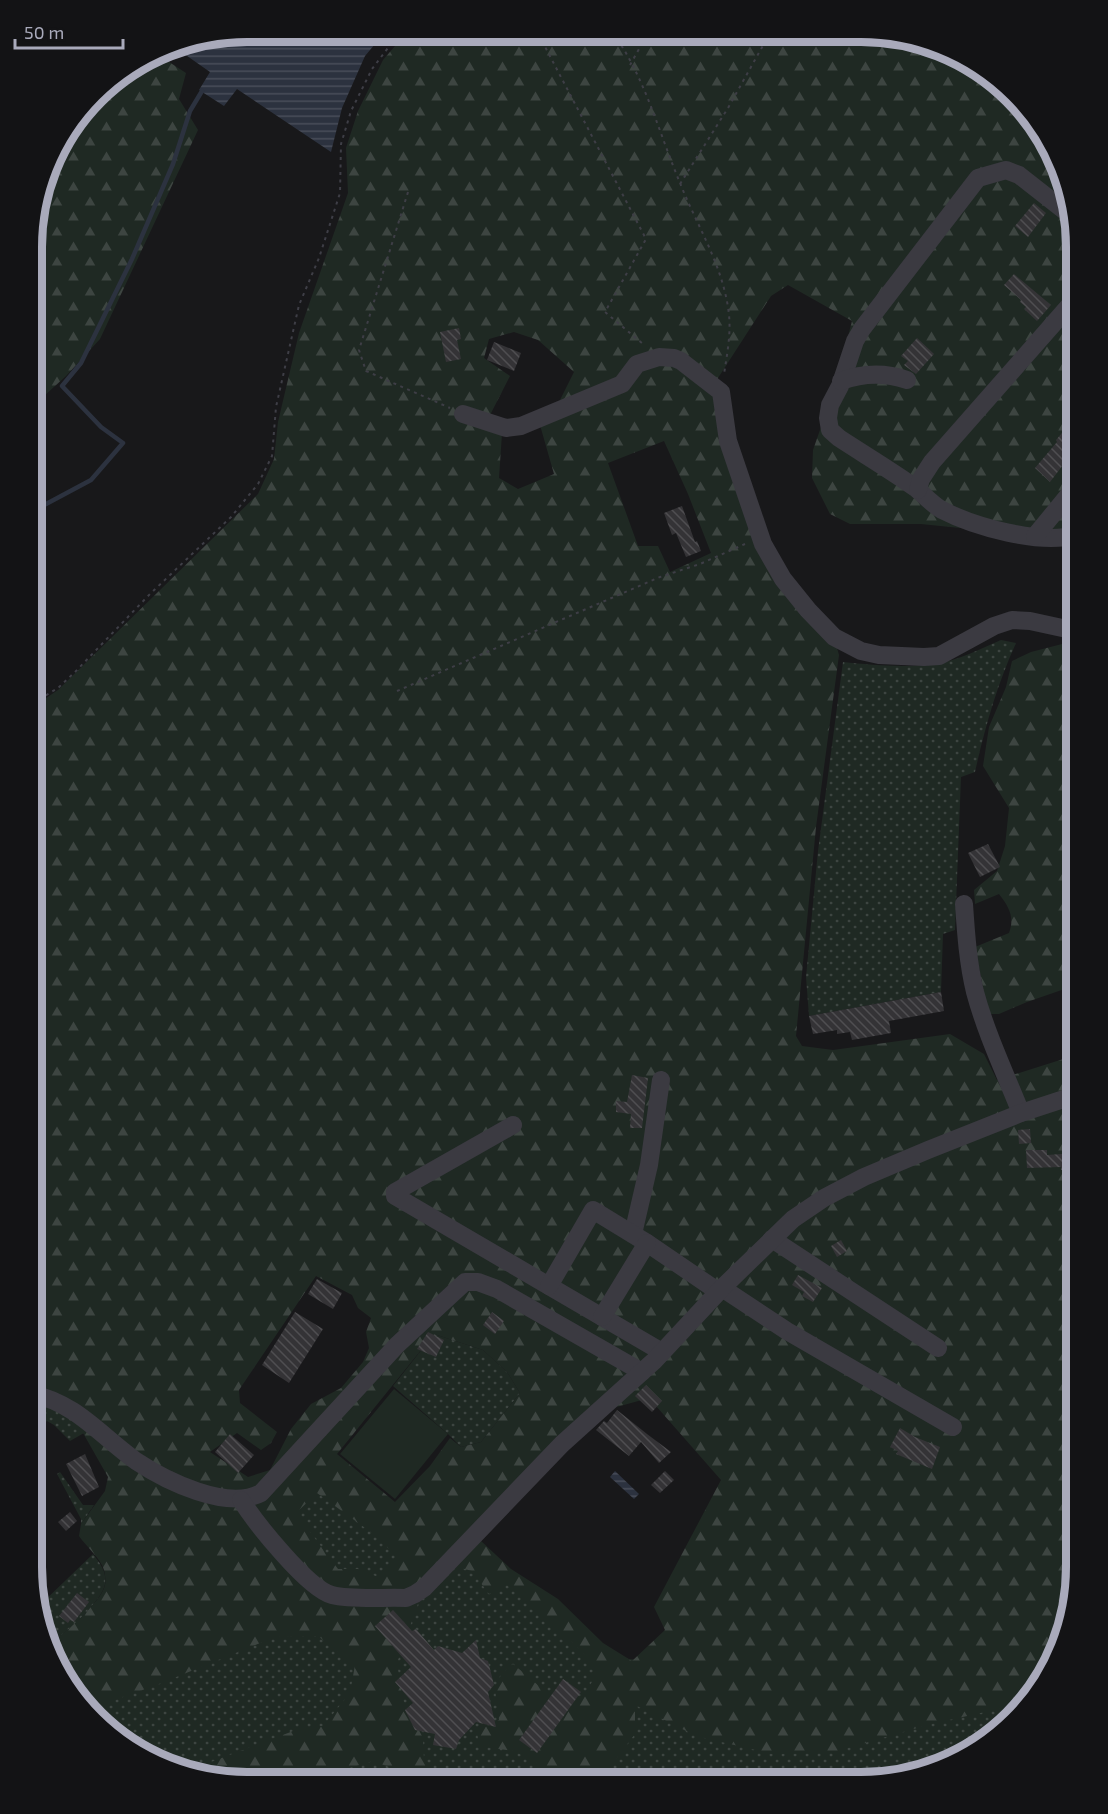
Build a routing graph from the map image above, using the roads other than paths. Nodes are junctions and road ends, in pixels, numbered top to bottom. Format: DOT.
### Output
graph roads {
  1 [pos="1062,209"];
  2 [pos="1066,310"];
  3 [pos="907,380"];
  4 [pos="841,381"];
  5 [pos="463,414"];
  6 [pos="918,490"];
  7 [pos="1066,498"];
  8 [pos="1035,536"];
  9 [pos="1066,537"];
  10 [pos="1066,629"];
  11 [pos="964,904"];
  12 [pos="661,1080"];
  13 [pos="1066,1098"];
  14 [pos="1021,1113"];
  15 [pos="513,1125"];
  16 [pos="640,1239"];
  17 [pos="772,1239"];
  18 [pos="549,1286"];
  19 [pos="720,1290"];
  20 [pos="602,1317"];
  21 [pos="938,1348"];
  22 [pos="662,1352"];
  23 [pos="642,1372"];
  24 [pos="42,1396"];
  25 [pos="953,1428"];
  26 [pos="241,1500"];
  1 -- 4 [label="street"];
  2 -- 6 [label="street"];
  3 -- 4 [label="street"];
  4 -- 6 [label="street"];
  5 -- 10 [label="street"];
  6 -- 8 [label="street"];
  7 -- 8 [label="street"];
  8 -- 9 [label="street"];
  11 -- 14 [label="street"];
  12 -- 16 [label="street"];
  13 -- 14 [label="street"];
  14 -- 17 [label="street"];
  15 -- 18 [label="street"];
  16 -- 18 [label="street"];
  16 -- 19 [label="street"];
  16 -- 20 [label="street"];
  17 -- 19 [label="street"];
  17 -- 21 [label="street"];
  18 -- 20 [label="street"];
  19 -- 22 [label="street"];
  19 -- 25 [label="street"];
  20 -- 22 [label="street"];
  22 -- 23 [label="street"];
  23 -- 26 [label="street"];
  23 -- 26 [label="street"];
  24 -- 26 [label="street"];
}
